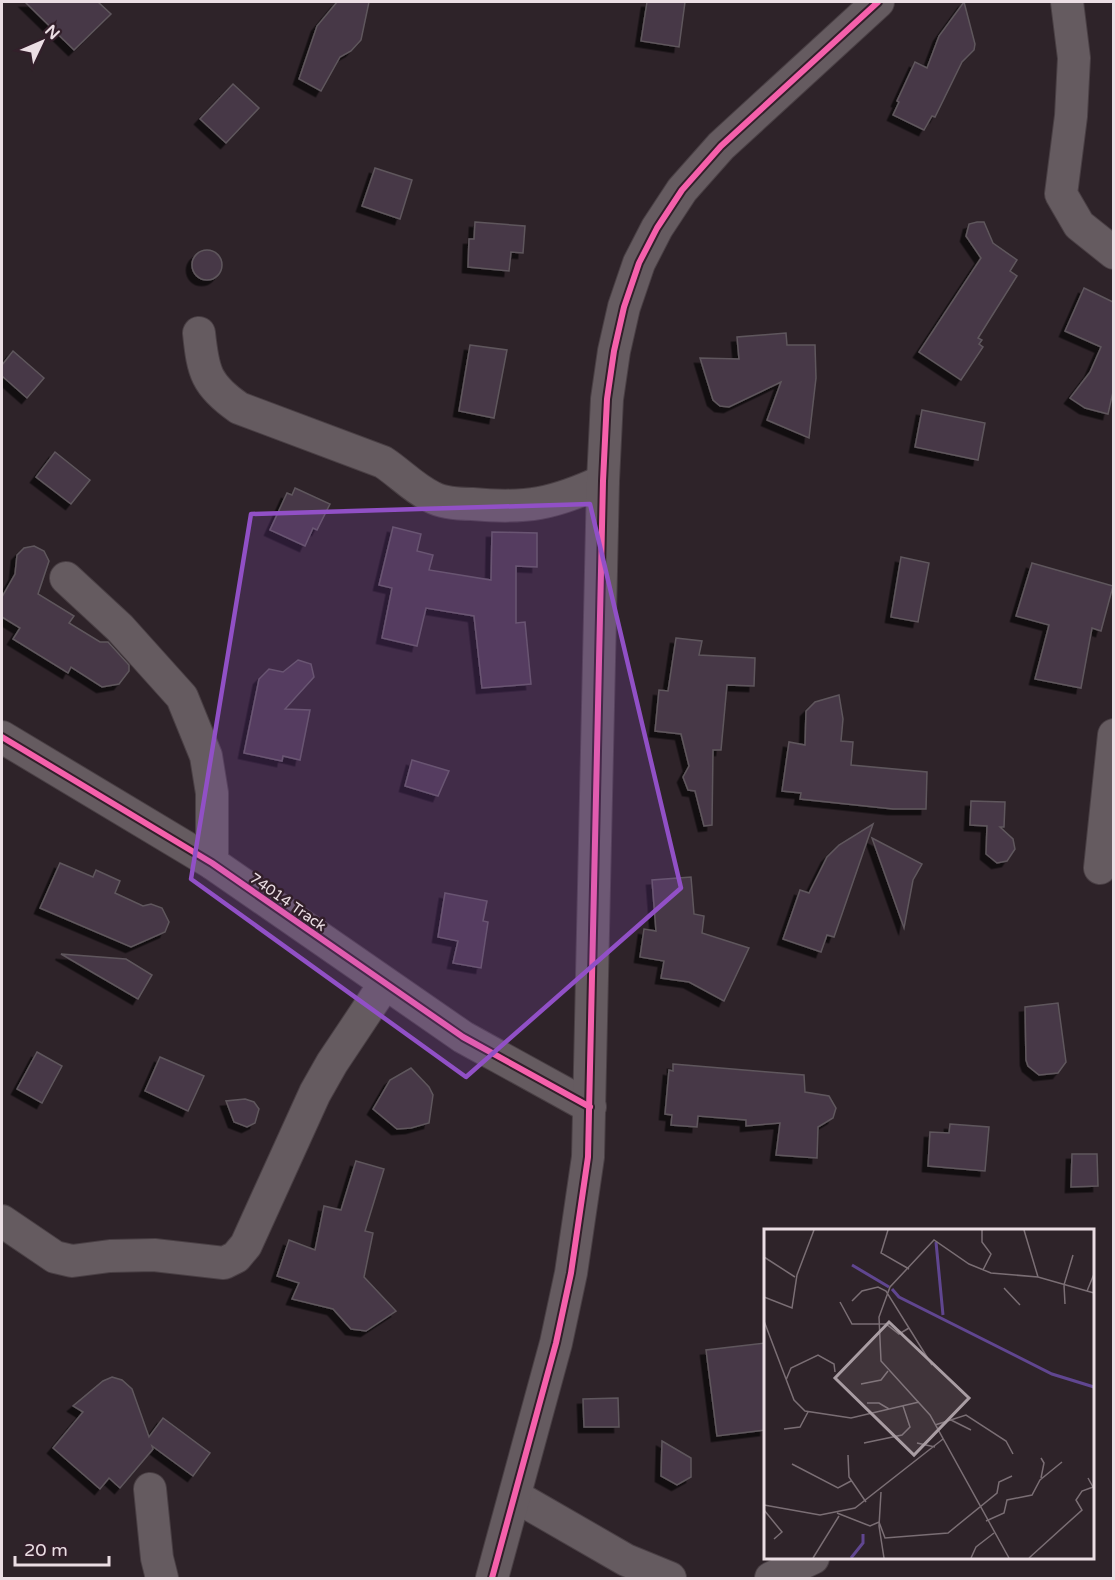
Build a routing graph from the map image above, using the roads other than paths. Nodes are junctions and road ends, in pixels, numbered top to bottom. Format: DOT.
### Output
graph roads {
  1 [pos="878,2"];
  2 [pos="1067,2"];
  3 [pos="1113,253"];
  4 [pos="199,333"];
  5 [pos="603,481"];
  6 [pos="66,579"];
  7 [pos="1113,735"];
  8 [pos="2,737"];
  9 [pos="212,863"];
  10 [pos="1100,868"];
  11 [pos="384,985"];
  12 [pos="590,1107"];
  13 [pos="2,1221"];
  14 [pos="150,1489"];
  15 [pos="514,1496"];
  16 [pos="809,1559"];
  17 [pos="162,1578"];
  18 [pos="492,1578"];
  19 [pos="670,1578"];
  20 [pos="771,1578"];
  1 -- 5 [label="street"];
  2 -- 3 [label="street"];
  4 -- 5 [label="street"];
  5 -- 12 [label="street"];
  6 -- 9 [label="street"];
  7 -- 10 [label="street"];
  8 -- 9 [label="street, 74014 Track"];
  9 -- 11 [label="street, 74014 Track"];
  11 -- 12 [label="street, 74014 Track"];
  11 -- 13 [label="street"];
  12 -- 15 [label="street"];
  14 -- 17 [label="street"];
  15 -- 18 [label="street"];
  15 -- 19 [label="street"];
  16 -- 20 [label="street"];
}
